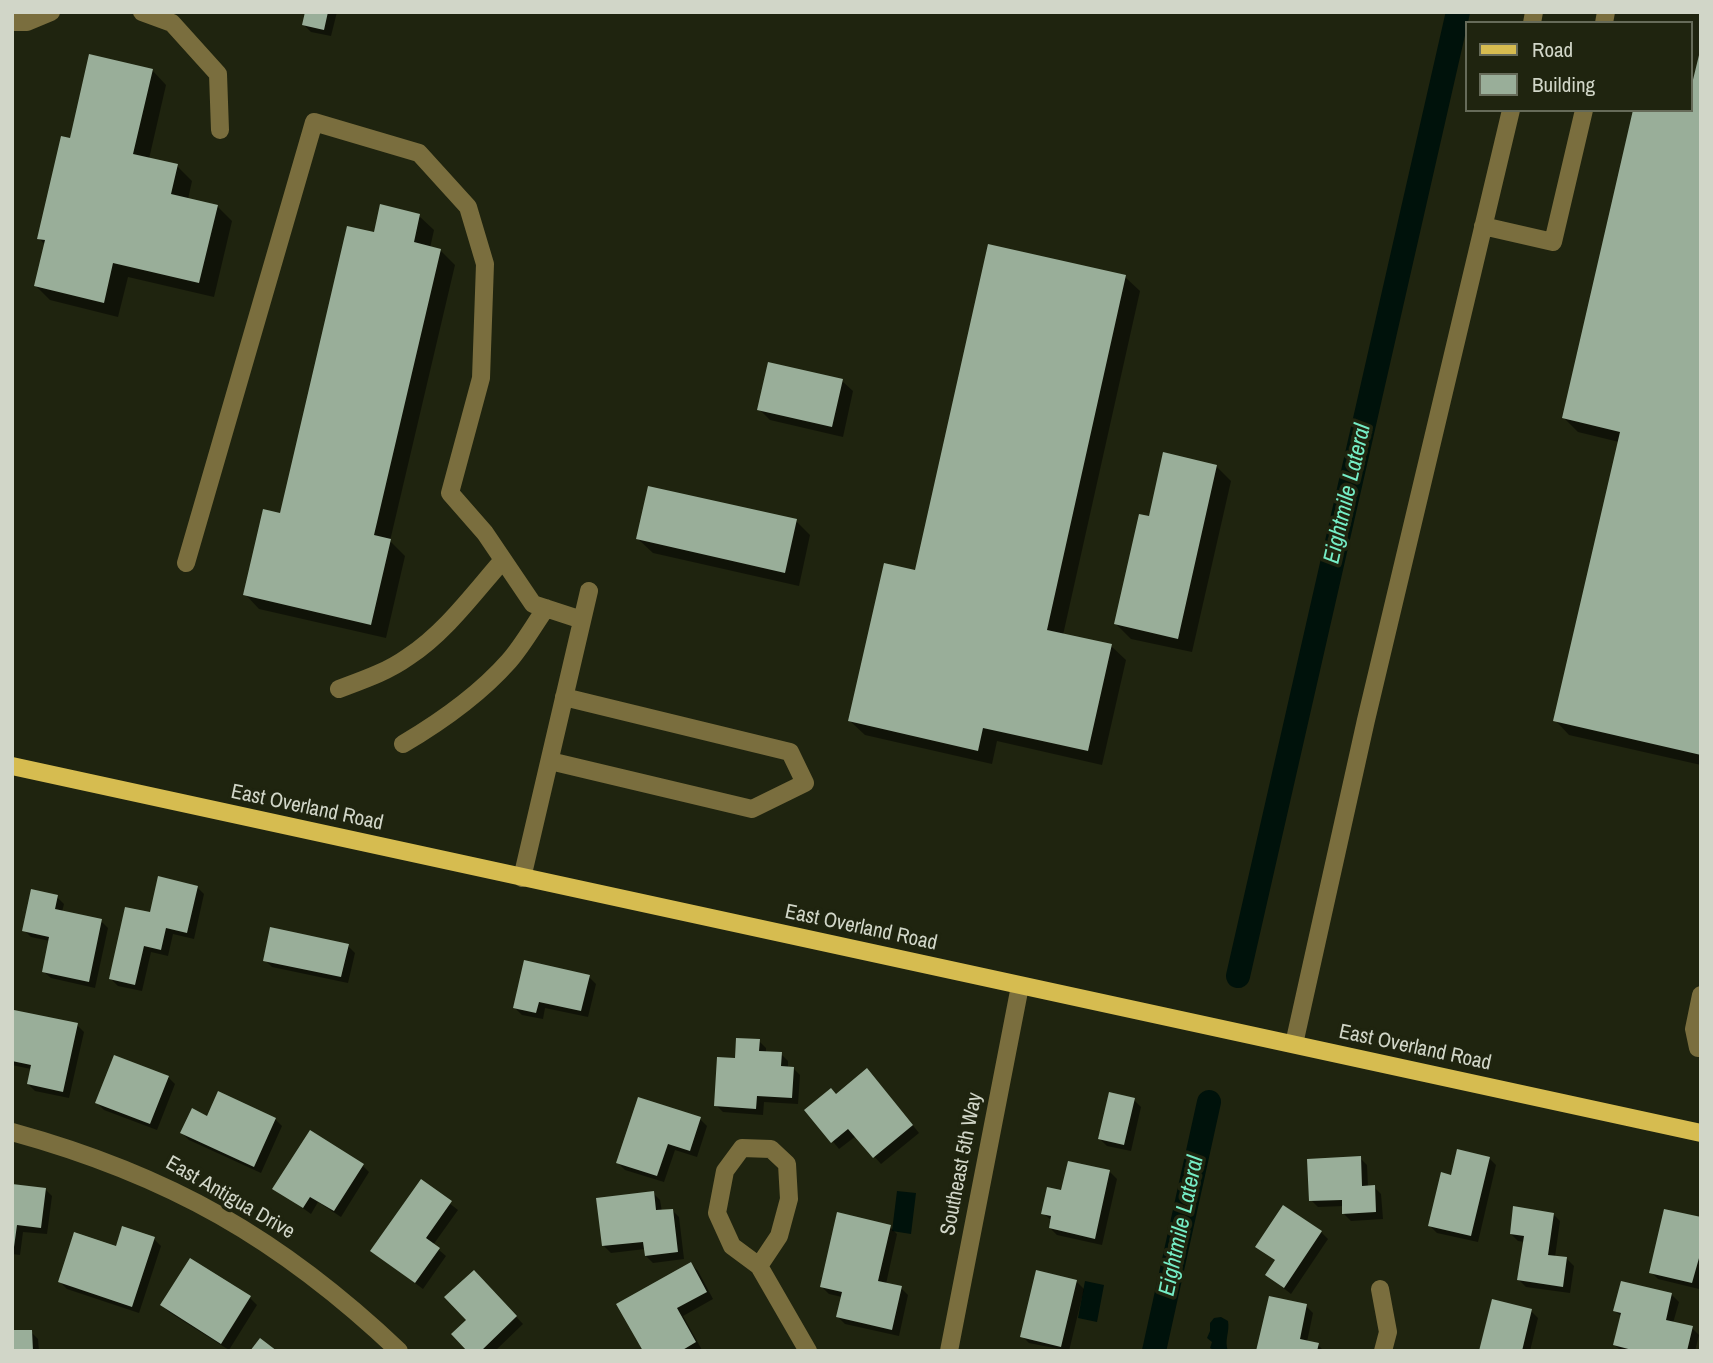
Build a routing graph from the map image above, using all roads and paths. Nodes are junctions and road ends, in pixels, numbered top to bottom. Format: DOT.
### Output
graph roads {
  1 [pos="51,12"];
  2 [pos="142,12"];
  3 [pos="12,22"];
  4 [pos="1511,112"];
  5 [pos="1584,112"];
  6 [pos="220,130"];
  7 [pos="1483,226"];
  8 [pos="503,560"];
  9 [pos="186,563"];
  10 [pos="589,591"];
  11 [pos="546,608"];
  12 [pos="582,620"];
  13 [pos="339,689"];
  14 [pos="564,697"];
  15 [pos="403,744"];
  16 [pos="550,761"];
  17 [pos="12,766"];
  18 [pos="522,878"];
  19 [pos="1020,986"];
  20 [pos="1701,995"];
  21 [pos="1294,1044"];
  22 [pos="1701,1048"];
  23 [pos="12,1132"];
  24 [pos="1701,1133"];
  25 [pos="759,1266"];
  26 [pos="1380,1289"];
  27 [pos="399,1351"];
  28 [pos="808,1351"];
  29 [pos="949,1351"];
  30 [pos="1383,1351"];
  1 -- 3 [label="street"];
  2 -- 6 [label="street"];
  4 -- 7 [label="street"];
  5 -- 7 [label="street"];
  7 -- 21 [label="street"];
  8 -- 9 [label="street"];
  8 -- 11 [label="street"];
  8 -- 13 [label="street"];
  10 -- 12 [label="street"];
  11 -- 12 [label="street"];
  11 -- 15 [label="street"];
  12 -- 14 [label="street"];
  14 -- 16 [label="street"];
  14 -- 16 [label="street"];
  16 -- 18 [label="street"];
  17 -- 18 [label="main road, East Overland Road"];
  18 -- 19 [label="main road, East Overland Road"];
  19 -- 21 [label="main road, East Overland Road"];
  19 -- 29 [label="street, Southeast 5th Way"];
  20 -- 22 [label="street"];
  21 -- 24 [label="main road, East Overland Road"];
  23 -- 27 [label="street, East Antigua Drive"];
  25 -- 25 [label="street"];
  25 -- 28 [label="street"];
  26 -- 30 [label="street"];
}
